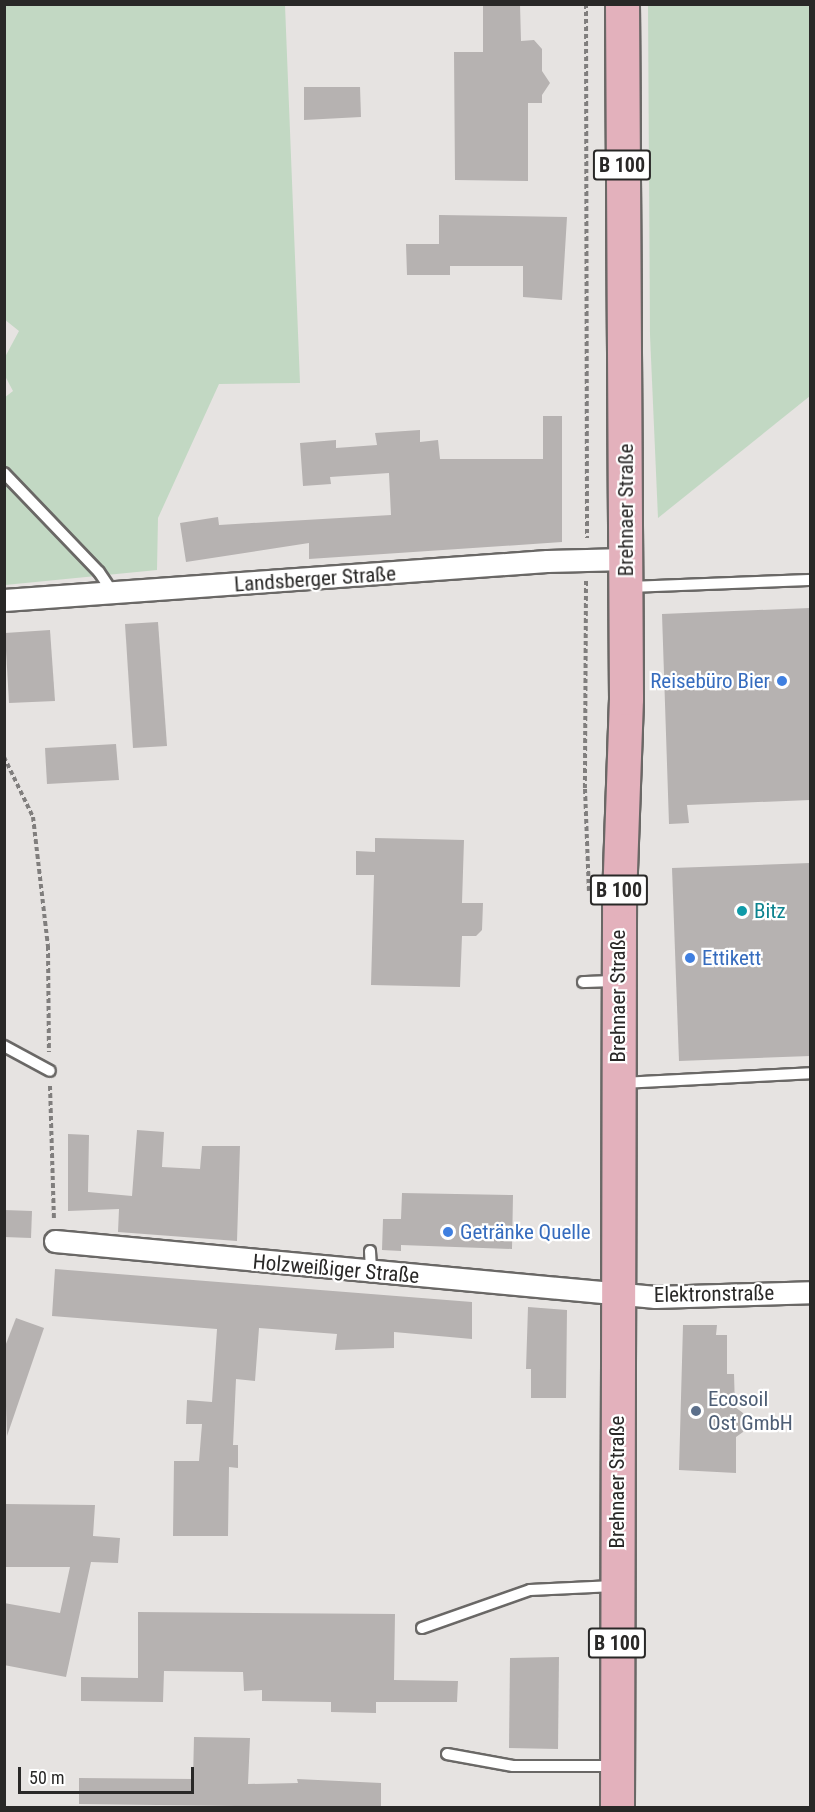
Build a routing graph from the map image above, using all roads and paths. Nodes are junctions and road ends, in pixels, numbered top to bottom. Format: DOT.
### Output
graph roads {
  1 [pos="586,4"];
  2 [pos="622,4"];
  3 [pos="4,473"];
  4 [pos="586,560"];
  5 [pos="626,573"];
  6 [pos="810,580"];
  7 [pos="113,593"];
  8 [pos="4,600"];
  9 [pos="4,757"];
  10 [pos="589,899"];
  11 [pos="618,981"];
  12 [pos="583,982"];
  13 [pos="4,1046"];
  14 [pos="50,1071"];
  15 [pos="810,1073"];
  16 [pos="618,1083"];
  17 [pos="55,1241"];
  18 [pos="370,1251"];
  19 [pos="370,1273"];
  20 [pos="618,1292"];
  21 [pos="810,1292"];
  22 [pos="617,1586"];
  23 [pos="422,1628"];
  24 [pos="447,1754"];
  25 [pos="617,1766"];
  26 [pos="617,1808"];
  1 -- 4 [label="path"];
  2 -- 5 [label="main road, Brehnaer Straße / B 100"];
  3 -- 7 [label="lane"];
  4 -- 5 [label="street, Landsberger Straße"];
  4 -- 7 [label="street, Landsberger Straße"];
  4 -- 10 [label="path"];
  5 -- 6 [label="lane"];
  5 -- 11 [label="main road, Brehnaer Straße / B 100"];
  7 -- 8 [label="street, Landsberger Straße"];
  9 -- 14 [label="path"];
  11 -- 12 [label="lane"];
  11 -- 16 [label="main road, Brehnaer Straße / B 100"];
  13 -- 14 [label="lane"];
  14 -- 17 [label="path"];
  15 -- 16 [label="lane"];
  16 -- 20 [label="main road, Brehnaer Straße / B 100"];
  17 -- 19 [label="street, Holzweißiger Straße"];
  18 -- 19 [label="lane"];
  19 -- 20 [label="street, Holzweißiger Straße"];
  20 -- 21 [label="street, Elektronstraße"];
  20 -- 22 [label="main road, Brehnaer Straße / B 100"];
  22 -- 23 [label="lane"];
  22 -- 25 [label="main road, Brehnaer Straße / B 100"];
  24 -- 25 [label="lane"];
  25 -- 26 [label="main road, Brehnaer Straße / B 100"];
}
